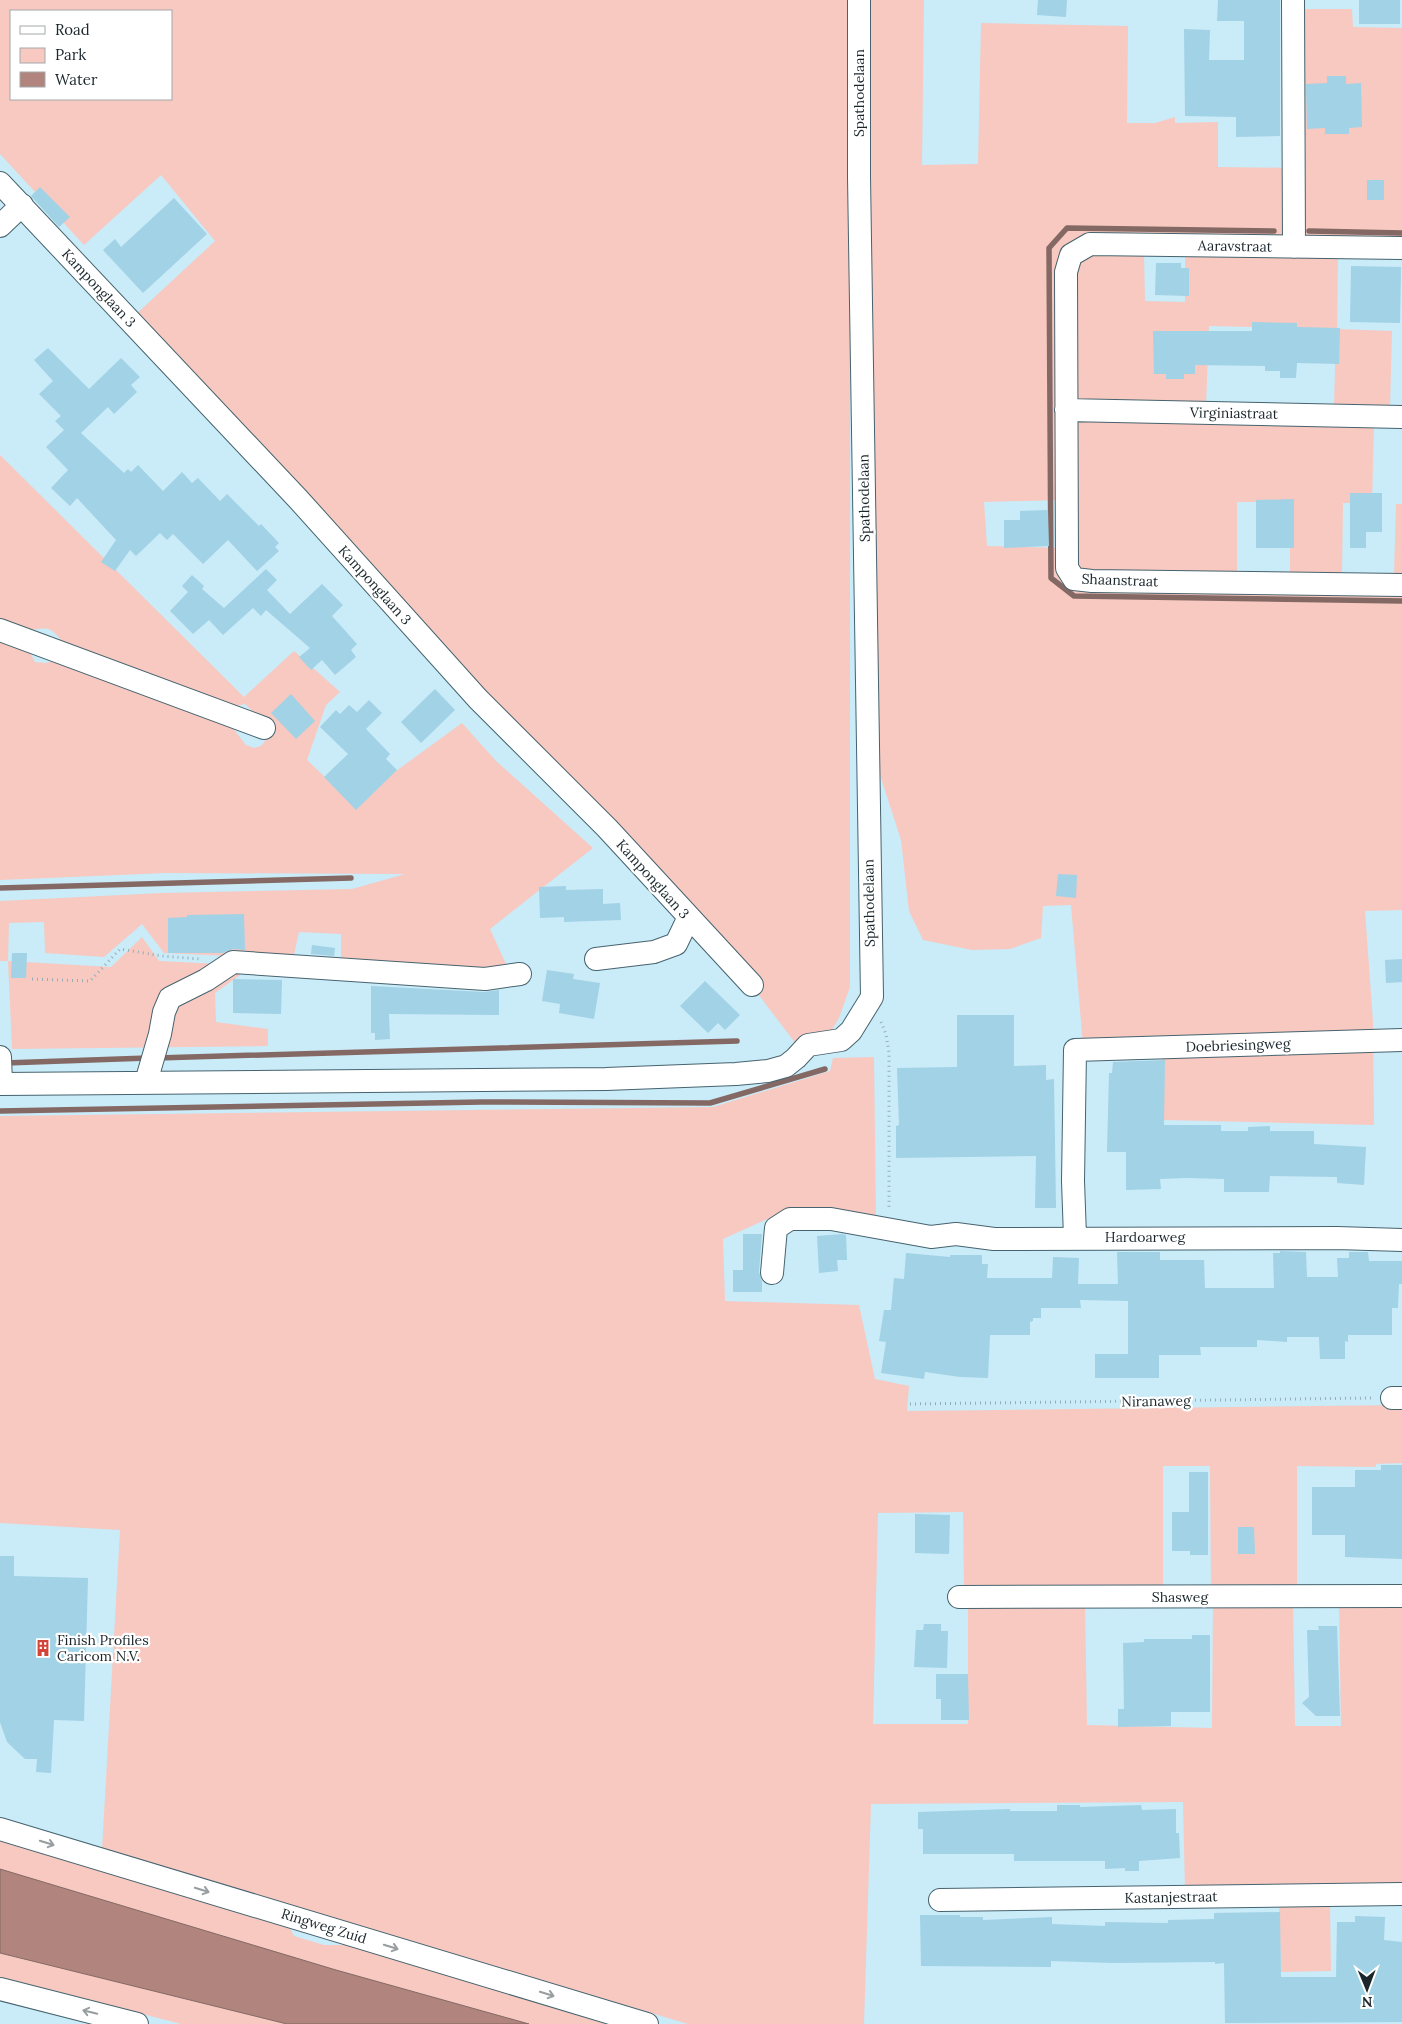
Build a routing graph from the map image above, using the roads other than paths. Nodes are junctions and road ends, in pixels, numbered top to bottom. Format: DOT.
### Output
graph roads {
  1 [pos="859,0"];
  2 [pos="1293,0"];
  3 [pos="0,183"];
  4 [pos="22,205"];
  5 [pos="0,226"];
  6 [pos="1294,247"];
  7 [pos="1402,248"];
  8 [pos="1071,255"];
  9 [pos="1066,410"];
  10 [pos="1402,417"];
  11 [pos="1402,584"];
  12 [pos="0,630"];
  13 [pos="264,728"];
  14 [pos="688,919"];
  15 [pos="596,959"];
  16 [pos="520,974"];
  17 [pos="752,985"];
  18 [pos="1402,1040"];
  19 [pos="0,1057"];
  20 [pos="0,1081"];
  21 [pos="146,1082"];
  22 [pos="1075,1237"];
  23 [pos="1402,1240"];
  24 [pos="772,1273"];
  25 [pos="1402,1596"];
  26 [pos="959,1598"];
  27 [pos="0,1829"];
  28 [pos="1402,1894"];
  29 [pos="940,1900"];
  30 [pos="0,1989"];
  31 [pos="138,2024"];
  32 [pos="647,2024"];
  1 -- 21 [label="street, Spathodelaan"];
  2 -- 6 [label="street"];
  3 -- 4 [label="street, Kamponglaan 3"];
  4 -- 5 [label="street"];
  4 -- 14 [label="street, Kamponglaan 3"];
  6 -- 7 [label="street, Aaravstraat"];
  6 -- 8 [label="street, Aaravstraat"];
  8 -- 9 [label="street, Shaanstraat"];
  9 -- 10 [label="street, Virginiastraat"];
  9 -- 11 [label="street, Shaanstraat"];
  12 -- 13 [label="street"];
  14 -- 15 [label="street"];
  14 -- 17 [label="street, Kamponglaan 3"];
  16 -- 21 [label="street"];
  18 -- 22 [label="street, Doebriesingweg"];
  19 -- 20 [label="street"];
  20 -- 21 [label="street"];
  22 -- 23 [label="street, Hardoarweg"];
  22 -- 24 [label="street, Hardoarweg"];
  25 -- 26 [label="street, Shasweg"];
  27 -- 32 [label="street, Ringweg Zuid, one-way"];
  28 -- 29 [label="street, Kastanjestraat"];
  31 -- 30 [label="street, one-way"];
}
